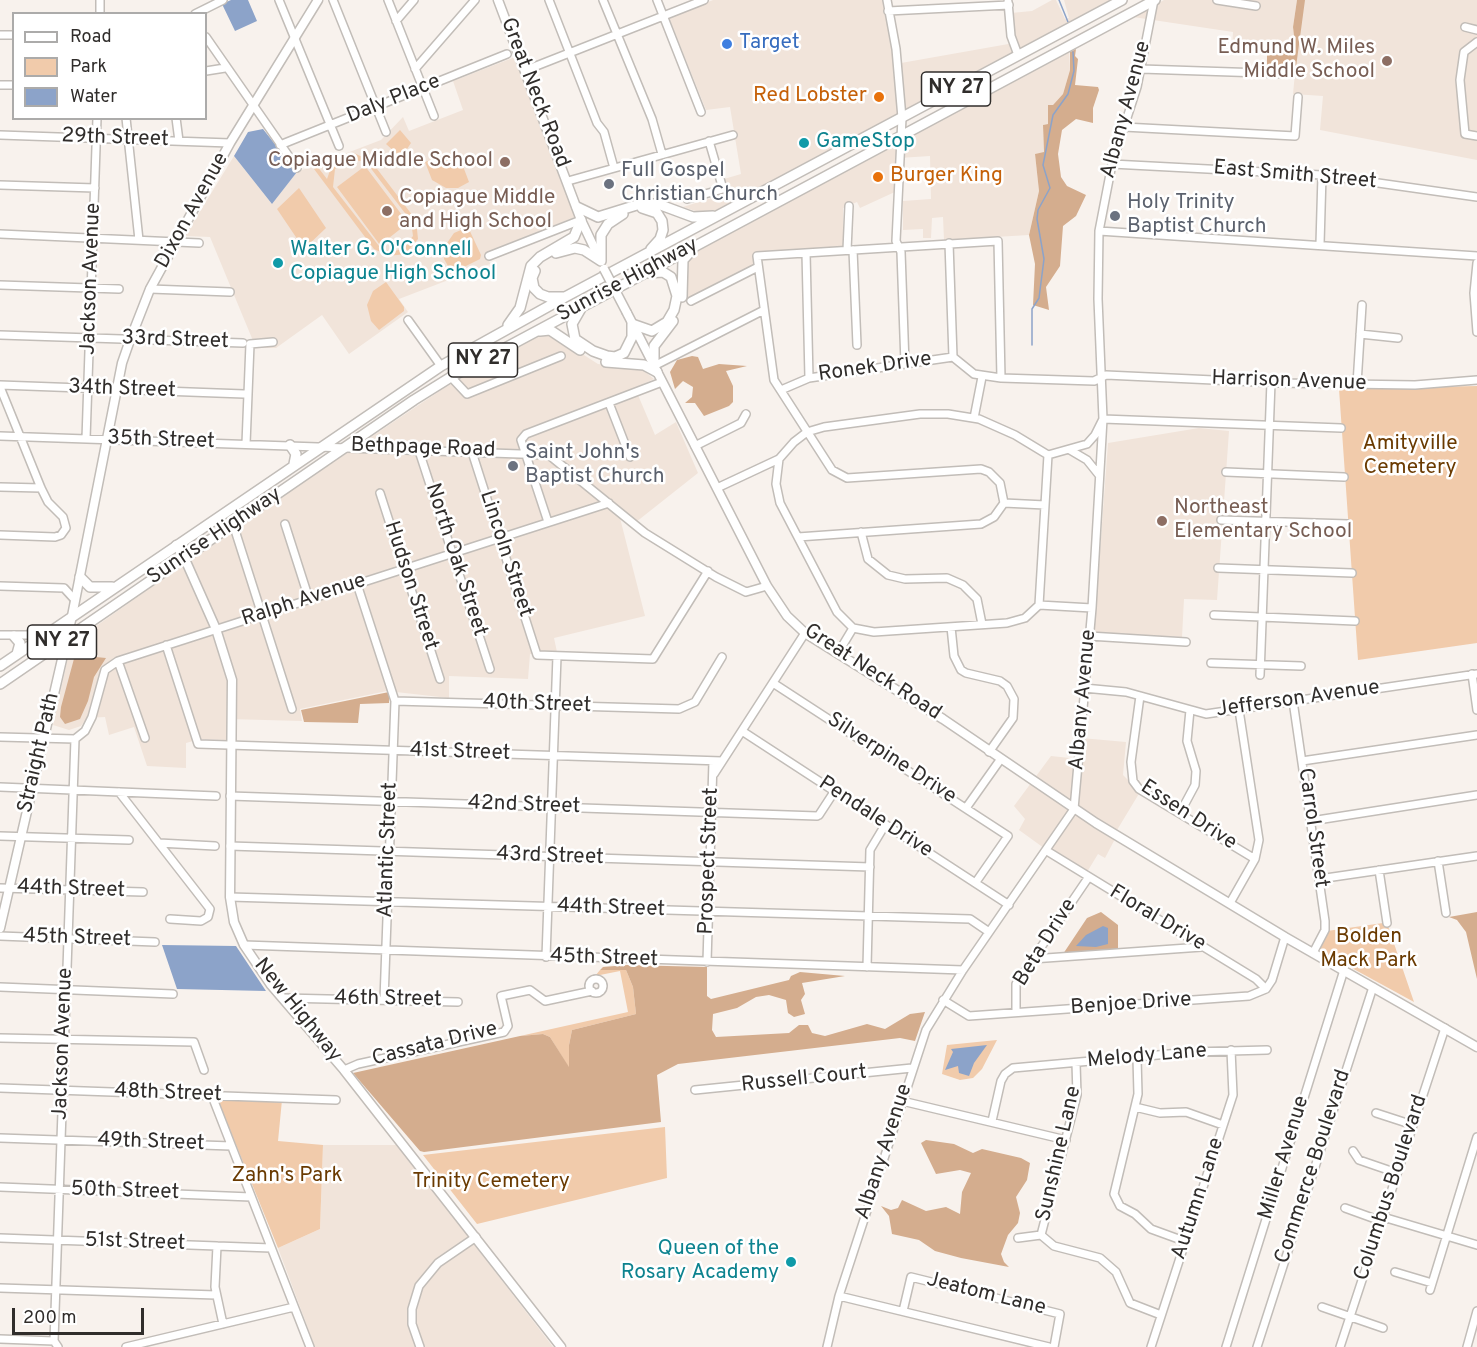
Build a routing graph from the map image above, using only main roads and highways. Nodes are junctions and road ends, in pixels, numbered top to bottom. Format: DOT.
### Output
graph roads {
  1 [pos="318,0"];
  2 [pos="499,0"];
  3 [pos="1122,0"];
  4 [pos="1154,0"];
  5 [pos="577,207"];
  6 [pos="722,214"];
  7 [pos="581,220"];
  8 [pos="700,243"];
  9 [pos="645,255"];
  10 [pos="603,265"];
  11 [pos="639,275"];
  12 [pos="567,296"];
  13 [pos="585,303"];
  14 [pos="632,324"];
  15 [pos="500,333"];
  16 [pos="532,333"];
  17 [pos="655,369"];
  18 [pos="290,445"];
  19 [pos="294,464"];
  20 [pos="176,545"];
  21 [pos="184,557"];
  22 [pos="80,578"];
  23 [pos="114,587"];
  24 [pos="72,616"];
  25 [pos="14,636"];
  26 [pos="66,639"];
  27 [pos="16,654"];
  28 [pos="0,666"];
  29 [pos="0,684"];
  30 [pos="5,888"];
  31 [pos="0,928"];
  32 [pos="1477,1047"];
  33 [pos="561,1347"];
  1 -- 22 [label="main road, Dixon Avenue"];
  2 -- 5 [label="main road, Great Neck Road"];
  3 -- 6 [label="highway, Sunrise Highway / NY 27"];
  4 -- 8 [label="highway, Sunrise Highway / NY 27"];
  5 -- 6 [label="highway"];
  5 -- 7 [label="main road, Great Neck Road"];
  6 -- 9 [label="highway, Sunrise Highway / NY 27"];
  7 -- 10 [label="main road, Great Neck Road"];
  7 -- 15 [label="highway"];
  8 -- 11 [label="highway, Sunrise Highway / NY 27"];
  8 -- 17 [label="highway"];
  9 -- 10 [label="highway"];
  9 -- 12 [label="highway, Sunrise Highway / NY 27"];
  10 -- 12 [label="highway"];
  10 -- 14 [label="main road, Great Neck Road, bridge"];
  11 -- 13 [label="highway, Sunrise Highway / NY 27"];
  11 -- 14 [label="highway"];
  12 -- 15 [label="highway, Sunrise Highway / NY 27"];
  13 -- 14 [label="highway"];
  13 -- 16 [label="highway, Sunrise Highway / NY 27"];
  14 -- 17 [label="main road, Great Neck Road"];
  15 -- 19 [label="highway, Sunrise Highway / NY 27"];
  16 -- 17 [label="highway"];
  16 -- 21 [label="highway, Sunrise Highway / NY 27"];
  17 -- 32 [label="main road, Great Neck Road"];
  18 -- 19 [label="highway"];
  19 -- 20 [label="highway, Sunrise Highway / NY 27"];
  20 -- 21 [label="main road, New Highway"];
  20 -- 23 [label="highway, Sunrise Highway / NY 27"];
  21 -- 26 [label="highway, Sunrise Highway / NY 27"];
  21 -- 33 [label="main road, New Highway"];
  22 -- 23 [label="highway"];
  22 -- 24 [label="main road, Straight Path"];
  23 -- 24 [label="highway, NY 27"];
  24 -- 26 [label="main road, Straight Path"];
  24 -- 27 [label="highway, NY 27"];
  25 -- 27 [label="highway"];
  26 -- 29 [label="highway, NY 27"];
  26 -- 30 [label="main road, Straight Path"];
  27 -- 28 [label="highway, NY 27"];
  30 -- 31 [label="main road, Straight Path"];
}
